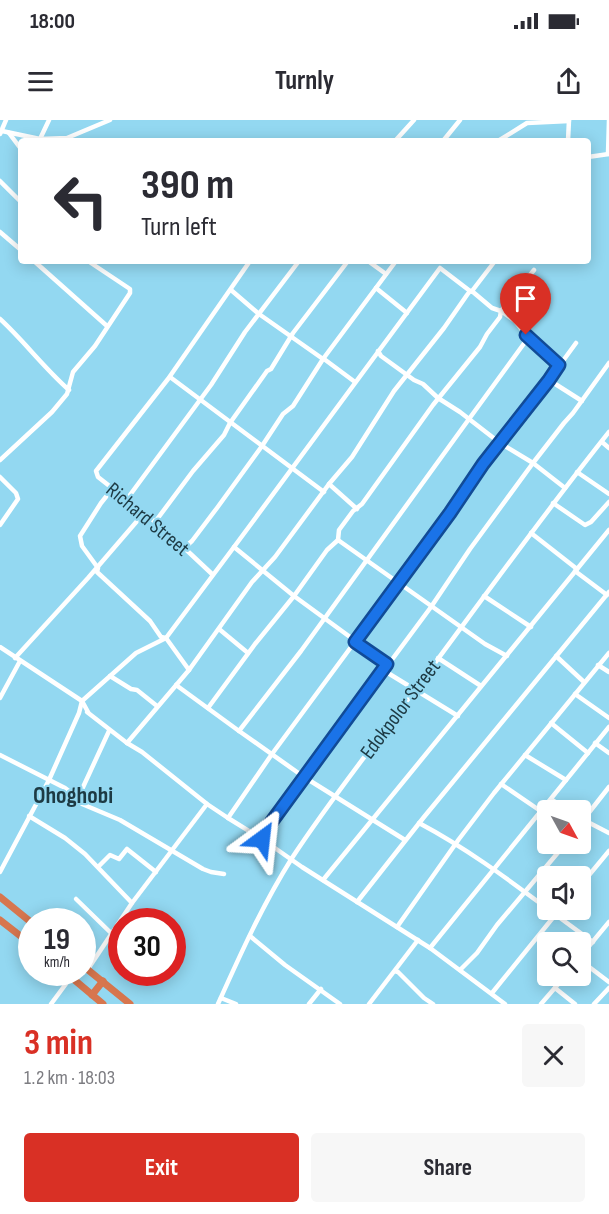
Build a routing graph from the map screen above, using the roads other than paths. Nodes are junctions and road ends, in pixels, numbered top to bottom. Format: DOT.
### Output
graph roads {
  1 [pos="6,120"];
  2 [pos="49,120"];
  3 [pos="110,120"];
  4 [pos="414,120"];
  5 [pos="460,120"];
  6 [pos="609,120"];
  7 [pos="569,121"];
  8 [pos="102,122"];
  9 [pos="1,132"];
  10 [pos="9,133"];
  11 [pos="35,138"];
  12 [pos="40,138"];
  13 [pos="67,138"];
  14 [pos="398,138"];
  15 [pos="445,138"];
  16 [pos="503,138"];
  17 [pos="568,138"];
  18 [pos="18,145"];
  19 [pos="608,154"];
  20 [pos="591,157"];
  21 [pos="0,181"];
  22 [pos="18,199"];
  23 [pos="0,232"];
  24 [pos="18,247"];
  25 [pos="37,264"];
  26 [pos="92,264"];
  27 [pos="248,264"];
  28 [pos="298,264"];
  29 [pos="346,264"];
  30 [pos="372,264"];
  31 [pos="394,264"];
  32 [pos="493,264"];
  33 [pos="534,270"];
  34 [pos="386,274"];
  35 [pos="376,288"];
  36 [pos="231,290"];
  37 [pos="471,291"];
  38 [pos="501,311"];
  39 [pos="407,313"];
  40 [pos="259,314"];
  41 [pos="0,319"];
  42 [pos="107,326"];
  43 [pos="291,336"];
  44 [pos="528,338"];
  45 [pos="576,343"];
  46 [pos="378,351"];
  47 [pos="324,359"];
  48 [pos="609,363"];
  49 [pos="559,365"];
  50 [pos="408,374"];
  51 [pos="170,377"];
  52 [pos="549,380"];
  53 [pos="355,382"];
  54 [pos="69,390"];
  55 [pos="438,398"];
  56 [pos="200,400"];
  57 [pos="582,401"];
  58 [pos="469,419"];
  59 [pos="230,423"];
  60 [pos="609,432"];
  61 [pos="602,442"];
  62 [pos="500,443"];
  63 [pos="262,446"];
  64 [pos="609,448"];
  65 [pos="0,460"];
  66 [pos="533,463"];
  67 [pos="293,469"];
  68 [pos="577,472"];
  69 [pos="0,477"];
  70 [pos="329,484"];
  71 [pos="113,488"];
  72 [pos="565,488"];
  73 [pos="324,492"];
  74 [pos="609,494"];
  75 [pos="127,499"];
  76 [pos="609,502"];
  77 [pos="553,503"];
  78 [pos="357,509"];
  79 [pos="144,513"];
  80 [pos="155,522"];
  81 [pos="0,525"];
  82 [pos="609,530"];
  83 [pos="531,533"];
  84 [pos="338,540"];
  85 [pos="234,547"];
  86 [pos="184,548"];
  87 [pos="368,559"];
  88 [pos="98,568"];
  89 [pos="576,570"];
  90 [pos="263,571"];
  91 [pos="212,574"];
  92 [pos="399,584"];
  93 [pos="608,593"];
  94 [pos="294,596"];
  95 [pos="484,596"];
  96 [pos="603,601"];
  97 [pos="609,605"];
  98 [pos="431,607"];
  99 [pos="324,618"];
  100 [pos="461,627"];
  101 [pos="531,627"];
  102 [pos="219,629"];
  103 [pos="166,638"];
  104 [pos="355,642"];
  105 [pos="0,647"];
  106 [pos="248,653"];
  107 [pos="609,653"];
  108 [pos="507,656"];
  109 [pos="556,656"];
  110 [pos="438,658"];
  111 [pos="17,659"];
  112 [pos="387,664"];
  113 [pos="598,665"];
  114 [pos="189,670"];
  115 [pos="383,670"];
  116 [pos="609,672"];
  117 [pos="110,676"];
  118 [pos="584,682"];
  119 [pos="176,685"];
  120 [pos="481,686"];
  121 [pos="415,690"];
  122 [pos="575,694"];
  123 [pos="0,698"];
  124 [pos="82,701"];
  125 [pos="157,706"];
  126 [pos="208,708"];
  127 [pos="88,712"];
  128 [pos="79,713"];
  129 [pos="458,716"];
  130 [pos="609,718"];
  131 [pos="550,723"];
  132 [pos="609,727"];
  133 [pos="109,731"];
  134 [pos="239,731"];
  135 [pos="127,743"];
  136 [pos="595,743"];
  137 [pos="588,753"];
  138 [pos="609,753"];
  139 [pos="272,754"];
  140 [pos="0,755"];
  141 [pos="525,755"];
  142 [pos="304,777"];
  143 [pos="49,780"];
  144 [pos="566,780"];
  145 [pos="501,784"];
  146 [pos="609,787"];
  147 [pos="334,795"];
  148 [pos="78,798"];
  149 [pos="552,800"];
  150 [pos="207,804"];
  151 [pos="537,809"];
  152 [pos="591,810"];
  153 [pos="29,816"];
  154 [pos="228,818"];
  155 [pos="537,818"];
  156 [pos="373,819"];
  157 [pos="419,823"];
  158 [pos="591,825"];
  159 [pos="609,833"];
  160 [pos="262,839"];
  161 [pos="405,840"];
  162 [pos="456,843"];
  163 [pos="172,850"];
  164 [pos="609,850"];
  165 [pos="557,854"];
  166 [pos="291,859"];
  167 [pos="99,866"];
  168 [pos="494,868"];
  169 [pos="0,872"];
  170 [pos="156,872"];
  171 [pos="591,872"];
  172 [pos="224,874"];
  173 [pos="323,880"];
  174 [pos="526,892"];
  175 [pos="0,897"];
  176 [pos="76,899"];
  177 [pos="537,901"];
  178 [pos="357,902"];
  179 [pos="132,903"];
  180 [pos="128,908"];
  181 [pos="18,912"];
  182 [pos="0,920"];
  183 [pos="551,920"];
  184 [pos="562,920"];
  185 [pos="609,922"];
  186 [pos="397,927"];
  187 [pos="108,930"];
  188 [pos="18,934"];
  189 [pos="250,936"];
  190 [pos="108,937"];
  191 [pos="418,940"];
  192 [pos="593,942"];
  193 [pos="591,944"];
  194 [pos="430,948"];
  195 [pos="96,953"];
  196 [pos="591,967"];
  197 [pos="460,970"];
  198 [pos="394,971"];
  199 [pos="96,976"];
  200 [pos="103,981"];
  201 [pos="609,982"];
  202 [pos="64,986"];
  203 [pos="82,986"];
  204 [pos="555,988"];
  205 [pos="609,988"];
  206 [pos="321,989"];
  207 [pos="492,993"];
  208 [pos="92,995"];
  209 [pos="221,998"];
  210 [pos="51,1004"];
  211 [pos="103,1004"];
  212 [pos="130,1004"];
  213 [pos="218,1004"];
  214 [pos="236,1004"];
  215 [pos="309,1004"];
  216 [pos="340,1004"];
  217 [pos="369,1004"];
  218 [pos="433,1004"];
  219 [pos="505,1004"];
  220 [pos="541,1004"];
  221 [pos="574,1004"];
  222 [pos="594,1004"];
  1 -- 9 [label="street"];
  2 -- 12 [label="street"];
  3 -- 8 [label="street"];
  4 -- 14 [label="street"];
  5 -- 15 [label="street"];
  6 -- 19 [label="street"];
  7 -- 16 [label="street"];
  7 -- 17 [label="street"];
  8 -- 13 [label="street"];
  9 -- 10 [label="street"];
  10 -- 11 [label="street"];
  10 -- 18 [label="street"];
  19 -- 20 [label="street"];
  21 -- 22 [label="street"];
  23 -- 24 [label="street"];
  25 -- 42 [label="street"];
  26 -- 42 [label="street"];
  27 -- 36 [label="street"];
  28 -- 40 [label="street"];
  29 -- 43 [label="street"];
  30 -- 34 [label="street"];
  31 -- 34 [label="street"];
  32 -- 37 [label="street"];
  33 -- 38 [label="street"];
  34 -- 35 [label="street"];
  35 -- 39 [label="street"];
  35 -- 47 [label="street"];
  36 -- 40 [label="street"];
  36 -- 51 [label="street"];
  37 -- 38 [label="street"];
  37 -- 39 [label="street"];
  37 -- 50 [label="street"];
  38 -- 44 [label="street"];
  38 -- 55 [label="street"];
  39 -- 46 [label="street"];
  40 -- 43 [label="street"];
  40 -- 56 [label="street"];
  41 -- 54 [label="street"];
  42 -- 54 [label="street"];
  43 -- 47 [label="street"];
  43 -- 59 [label="street"];
  44 -- 49 [label="street"];
  44 -- 58 [label="street"];
  45 -- 49 [label="street"];
  46 -- 50 [label="street"];
  46 -- 53 [label="street"];
  47 -- 53 [label="street"];
  47 -- 63 [label="street"];
  48 -- 57 [label="street"];
  49 -- 52 [label="street"];
  50 -- 55 [label="street"];
  50 -- 70 [label="street"];
  51 -- 56 [label="street"];
  51 -- 71 [label="street, Richard Street"];
  52 -- 57 [label="street"];
  52 -- 62 [label="street"];
  53 -- 67 [label="street"];
  54 -- 65 [label="street"];
  55 -- 58 [label="street"];
  55 -- 78 [label="street"];
  56 -- 59 [label="street"];
  56 -- 75 [label="street"];
  57 -- 66 [label="street"];
  58 -- 62 [label="street"];
  58 -- 87 [label="street"];
  59 -- 63 [label="street"];
  59 -- 80 [label="street"];
  60 -- 61 [label="street, Edokpolor Street"];
  61 -- 64 [label="street"];
  61 -- 68 [label="street, Edokpolor Street"];
  62 -- 66 [label="street"];
  62 -- 92 [label="street"];
  63 -- 67 [label="street"];
  63 -- 86 [label="street"];
  66 -- 72 [label="street"];
  66 -- 98 [label="street"];
  67 -- 73 [label="street"];
  67 -- 85 [label="street"];
  68 -- 72 [label="street, Edokpolor Street"];
  68 -- 74 [label="street"];
  69 -- 81 [label="street"];
  70 -- 73 [label="street"];
  70 -- 78 [label="street"];
  71 -- 75 [label="street, Richard Street"];
  71 -- 88 [label="street"];
  72 -- 77 [label="street, Edokpolor Street"];
  73 -- 90 [label="street"];
  75 -- 79 [label="street, Richard Street"];
  76 -- 77 [label="street"];
  77 -- 83 [label="street, Edokpolor Street"];
  78 -- 84 [label="street"];
  79 -- 80 [label="street, Richard Street"];
  79 -- 88 [label="street"];
  80 -- 86 [label="street, Richard Street"];
  82 -- 89 [label="street"];
  83 -- 89 [label="street"];
  83 -- 95 [label="street, Edokpolor Street"];
  84 -- 87 [label="street"];
  84 -- 94 [label="street"];
  85 -- 90 [label="street"];
  85 -- 91 [label="street"];
  86 -- 91 [label="street, Richard Street"];
  87 -- 92 [label="street"];
  87 -- 99 [label="street"];
  88 -- 103 [label="street"];
  88 -- 111 [label="street"];
  89 -- 93 [label="street"];
  89 -- 101 [label="street"];
  90 -- 94 [label="street"];
  90 -- 102 [label="street"];
  91 -- 103 [label="street"];
  92 -- 98 [label="street"];
  92 -- 104 [label="street"];
  93 -- 96 [label="street"];
  94 -- 99 [label="street"];
  94 -- 106 [label="street"];
  95 -- 100 [label="street, Edokpolor Street"];
  95 -- 101 [label="street"];
  96 -- 97 [label="street"];
  96 -- 109 [label="street"];
  98 -- 100 [label="street"];
  98 -- 112 [label="street"];
  99 -- 104 [label="street"];
  99 -- 134 [label="street"];
  100 -- 108 [label="street"];
  100 -- 110 [label="street, Edokpolor Street"];
  101 -- 108 [label="street"];
  102 -- 106 [label="street"];
  102 -- 114 [label="street"];
  103 -- 114 [label="street"];
  103 -- 117 [label="street"];
  104 -- 112 [label="street"];
  104 -- 139 [label="street"];
  105 -- 111 [label="street"];
  106 -- 126 [label="street"];
  107 -- 113 [label="street"];
  108 -- 120 [label="street"];
  109 -- 118 [label="street"];
  109 -- 157 [label="street"];
  110 -- 120 [label="street"];
  110 -- 121 [label="street, Edokpolor Street"];
  111 -- 123 [label="street"];
  111 -- 124 [label="street"];
  112 -- 115 [label="street"];
  113 -- 116 [label="street"];
  113 -- 118 [label="street"];
  114 -- 119 [label="street"];
  115 -- 121 [label="street"];
  115 -- 142 [label="street"];
  117 -- 124 [label="street"];
  117 -- 125 [label="street"];
  118 -- 122 [label="street"];
  119 -- 125 [label="street"];
  119 -- 126 [label="street"];
  120 -- 129 [label="street"];
  121 -- 129 [label="street"];
  121 -- 147 [label="street, Edokpolor Street"];
  122 -- 130 [label="street"];
  122 -- 131 [label="street"];
  124 -- 127 [label="street"];
  124 -- 128 [label="street"];
  125 -- 135 [label="street"];
  126 -- 134 [label="street"];
  127 -- 128 [label="street"];
  127 -- 133 [label="street"];
  128 -- 143 [label="street"];
  129 -- 156 [label="street"];
  131 -- 137 [label="street"];
  131 -- 141 [label="street"];
  132 -- 136 [label="street"];
  133 -- 135 [label="street"];
  133 -- 148 [label="street"];
  134 -- 139 [label="street"];
  135 -- 150 [label="street"];
  136 -- 137 [label="street"];
  136 -- 138 [label="street"];
  137 -- 144 [label="street"];
  139 -- 142 [label="street"];
  139 -- 154 [label="street"];
  140 -- 143 [label="street"];
  141 -- 144 [label="street"];
  141 -- 145 [label="street"];
  142 -- 147 [label="street"];
  142 -- 160 [label="street"];
  143 -- 148 [label="street"];
  143 -- 153 [label="street"];
  144 -- 149 [label="street"];
  145 -- 151 [label="street"];
  145 -- 162 [label="street"];
  146 -- 152 [label="street"];
  147 -- 156 [label="street"];
  147 -- 166 [label="street, Edokpolor Street"];
  148 -- 163 [label="street"];
  150 -- 154 [label="street"];
  150 -- 163 [label="street"];
  153 -- 167 [label="street"];
  153 -- 169 [label="street"];
  154 -- 160 [label="street"];
  155 -- 168 [label="street"];
  156 -- 161 [label="street"];
  156 -- 173 [label="street"];
  157 -- 161 [label="street"];
  157 -- 162 [label="street"];
  158 -- 159 [label="street"];
  160 -- 166 [label="street"];
  161 -- 178 [label="street"];
  162 -- 168 [label="street"];
  162 -- 186 [label="street"];
  163 -- 170 [label="street"];
  163 -- 172 [label="street"];
  164 -- 171 [label="street"];
  165 -- 174 [label="street"];
  166 -- 173 [label="street"];
  166 -- 189 [label="street, Edokpolor Street"];
  167 -- 170 [label="street"];
  167 -- 179 [label="street"];
  168 -- 174 [label="street"];
  168 -- 194 [label="street"];
  170 -- 179 [label="street"];
  173 -- 178 [label="street"];
  174 -- 177 [label="street"];
  174 -- 197 [label="street"];
  175 -- 181 [label="highway"];
  176 -- 187 [label="street"];
  178 -- 186 [label="street"];
  179 -- 180 [label="street"];
  182 -- 188 [label="highway"];
  183 -- 207 [label="street"];
  184 -- 192 [label="street"];
  185 -- 192 [label="street"];
  186 -- 191 [label="street"];
  189 -- 206 [label="street"];
  189 -- 209 [label="street, Edokpolor Street"];
  190 -- 195 [label="street"];
  191 -- 194 [label="street"];
  191 -- 198 [label="street"];
  192 -- 193 [label="street"];
  194 -- 197 [label="street"];
  196 -- 201 [label="street"];
  197 -- 207 [label="street"];
  198 -- 217 [label="street"];
  198 -- 218 [label="street"];
  199 -- 200 [label="highway"];
  200 -- 208 [label="highway"];
  200 -- 212 [label="highway"];
  202 -- 210 [label="street"];
  203 -- 208 [label="highway"];
  204 -- 220 [label="street"];
  204 -- 221 [label="street"];
  205 -- 222 [label="street"];
  206 -- 215 [label="street"];
  206 -- 216 [label="street"];
  207 -- 219 [label="street"];
  208 -- 211 [label="highway"];
  209 -- 213 [label="street, Edokpolor Street"];
  209 -- 214 [label="street"];
}
